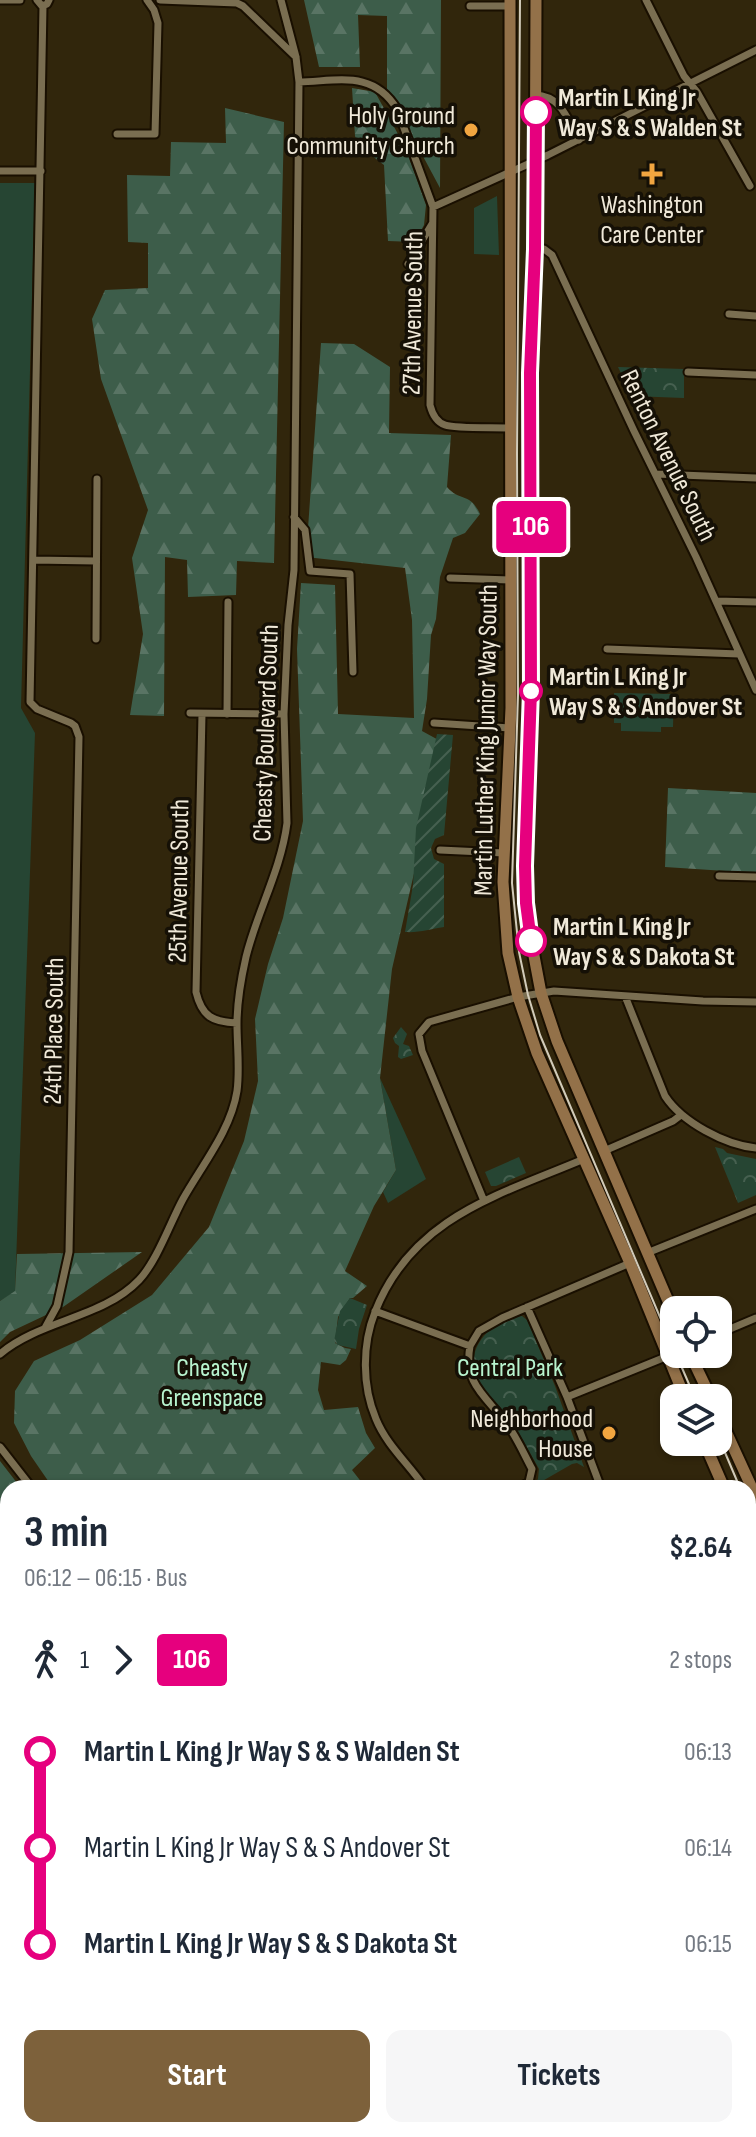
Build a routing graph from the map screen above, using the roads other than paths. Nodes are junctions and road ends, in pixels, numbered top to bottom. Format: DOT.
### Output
graph roads {
  1 [pos="0,0"];
  2 [pos="20,0"];
  3 [pos="147,0"];
  4 [pos="160,0"];
  5 [pos="281,0"];
  6 [pos="536,0"];
  7 [pos="646,0"];
  8 [pos="43,2"];
  9 [pos="510,3"];
  10 [pos="470,6"];
  11 [pos="756,50"];
  12 [pos="296,57"];
  13 [pos="299,82"];
  14 [pos="691,84"];
  15 [pos="535,95"];
  16 [pos="117,134"];
  17 [pos="579,140"];
  18 [pos="536,161"];
  19 [pos="0,171"];
  20 [pos="41,171"];
  21 [pos="510,174"];
  22 [pos="750,186"];
  23 [pos="433,207"];
  24 [pos="433,222"];
  25 [pos="535,249"];
  26 [pos="408,264"];
  27 [pos="729,314"];
  28 [pos="756,316"];
  29 [pos="688,372"];
  30 [pos="756,375"];
  31 [pos="511,428"];
  32 [pos="656,474"];
  33 [pos="756,478"];
  34 [pos="97,479"];
  35 [pos="294,517"];
  36 [pos="33,560"];
  37 [pos="96,561"];
  38 [pos="450,578"];
  39 [pos="511,580"];
  40 [pos="716,601"];
  41 [pos="228,602"];
  42 [pos="756,602"];
  43 [pos="96,639"];
  44 [pos="607,649"];
  45 [pos="739,654"];
  46 [pos="353,672"];
  47 [pos="756,690"];
  48 [pos="190,713"];
  49 [pos="202,714"];
  50 [pos="227,714"];
  51 [pos="284,714"];
  52 [pos="434,723"];
  53 [pos="510,728"];
  54 [pos="440,850"];
  55 [pos="504,853"];
  56 [pos="719,876"];
  57 [pos="756,877"];
  58 [pos="541,993"];
  59 [pos="625,996"];
  60 [pos="518,997"];
  61 [pos="756,1002"];
  62 [pos="237,1023"];
  63 [pos="681,1115"];
  64 [pos="756,1148"];
  65 [pos="603,1152"];
  66 [pos="584,1159"];
  67 [pos="484,1201"];
  68 [pos="756,1209"];
  69 [pos="647,1253"];
  70 [pos="630,1263"];
  71 [pos="666,1296"];
  72 [pos="527,1307"];
  73 [pos="375,1311"];
  74 [pos="756,1318"];
  75 [pos="45,1328"];
  76 [pos="732,1328"];
  77 [pos="660,1336"];
  78 [pos="470,1346"];
  79 [pos="0,1354"];
  80 [pos="660,1359"];
  81 [pos="567,1397"];
  82 [pos="732,1441"];
  83 [pos="0,1447"];
  84 [pos="710,1456"];
  85 [pos="26,1480"];
  86 [pos="418,1480"];
  87 [pos="530,1480"];
  88 [pos="598,1480"];
  89 [pos="721,1480"];
  90 [pos="752,1480"];
  1 -- 2 [label="street"];
  3 -- 16 [label="street"];
  4 -- 12 [label="street"];
  5 -- 12 [label="street, Cheasty Boulevard South"];
  6 -- 15 [label="main road, Martin Luther King Junior Way South"];
  7 -- 14 [label="street"];
  8 -- 20 [label="street"];
  9 -- 10 [label="street"];
  9 -- 21 [label="main road, Martin Luther King Junior Way South"];
  11 -- 14 [label="street"];
  12 -- 13 [label="street, Cheasty Boulevard South"];
  13 -- 23 [label="street"];
  13 -- 35 [label="street, Cheasty Boulevard South"];
  14 -- 17 [label="street"];
  14 -- 22 [label="street"];
  15 -- 17 [label="street"];
  15 -- 18 [label="main road, Martin Luther King Junior Way South"];
  17 -- 18 [label="street"];
  18 -- 21 [label="street"];
  18 -- 25 [label="main road, Martin Luther King Junior Way South"];
  19 -- 20 [label="street"];
  20 -- 36 [label="street"];
  21 -- 23 [label="street"];
  21 -- 31 [label="main road, Martin Luther King Junior Way South"];
  23 -- 24 [label="street, 27th Avenue South"];
  24 -- 26 [label="street"];
  24 -- 31 [label="street, 27th Avenue South"];
  25 -- 32 [label="street, Renton Avenue South"];
  25 -- 58 [label="main road, Martin Luther King Junior Way South"];
  27 -- 28 [label="street"];
  29 -- 30 [label="street"];
  31 -- 39 [label="main road, Martin Luther King Junior Way South"];
  32 -- 33 [label="street"];
  32 -- 40 [label="street, Renton Avenue South"];
  34 -- 37 [label="street"];
  35 -- 46 [label="street"];
  35 -- 51 [label="street, Cheasty Boulevard South"];
  36 -- 37 [label="street"];
  36 -- 75 [label="street, 24th Place South"];
  37 -- 43 [label="street"];
  38 -- 39 [label="street"];
  39 -- 53 [label="main road, Martin Luther King Junior Way South"];
  40 -- 42 [label="street"];
  40 -- 45 [label="street, Renton Avenue South"];
  41 -- 50 [label="street"];
  44 -- 45 [label="street"];
  45 -- 47 [label="street, Renton Avenue South"];
  48 -- 49 [label="street"];
  49 -- 50 [label="street"];
  49 -- 62 [label="street, 25th Avenue South"];
  50 -- 51 [label="street"];
  51 -- 62 [label="street, Cheasty Boulevard South"];
  52 -- 53 [label="street"];
  53 -- 55 [label="main road, Martin Luther King Junior Way South"];
  54 -- 55 [label="street"];
  55 -- 60 [label="main road, Martin Luther King Junior Way South"];
  56 -- 57 [label="street"];
  58 -- 59 [label="street"];
  58 -- 60 [label="street"];
  58 -- 65 [label="main road, Martin Luther King Junior Way South"];
  59 -- 61 [label="street"];
  59 -- 63 [label="street"];
  60 -- 66 [label="main road, Martin Luther King Junior Way South"];
  60 -- 67 [label="street"];
  62 -- 75 [label="street, Cheasty Boulevard South"];
  63 -- 64 [label="street"];
  63 -- 65 [label="street"];
  65 -- 69 [label="main road, Martin Luther King Junior Way South"];
  66 -- 67 [label="street"];
  66 -- 70 [label="main road, Martin Luther King Junior Way South"];
  67 -- 73 [label="street"];
  68 -- 69 [label="street"];
  69 -- 71 [label="main road, Martin Luther King Junior Way South"];
  70 -- 72 [label="street"];
  70 -- 77 [label="main road, Martin Luther King Junior Way South"];
  72 -- 78 [label="street"];
  72 -- 81 [label="street"];
  73 -- 78 [label="street"];
  73 -- 86 [label="street"];
  74 -- 76 [label="street"];
  75 -- 79 [label="street, Cheasty Boulevard South"];
  78 -- 87 [label="street"];
  80 -- 81 [label="street"];
  81 -- 88 [label="street"];
  82 -- 90 [label="main road"];
  83 -- 85 [label="street"];
  84 -- 89 [label="main road"];
}
